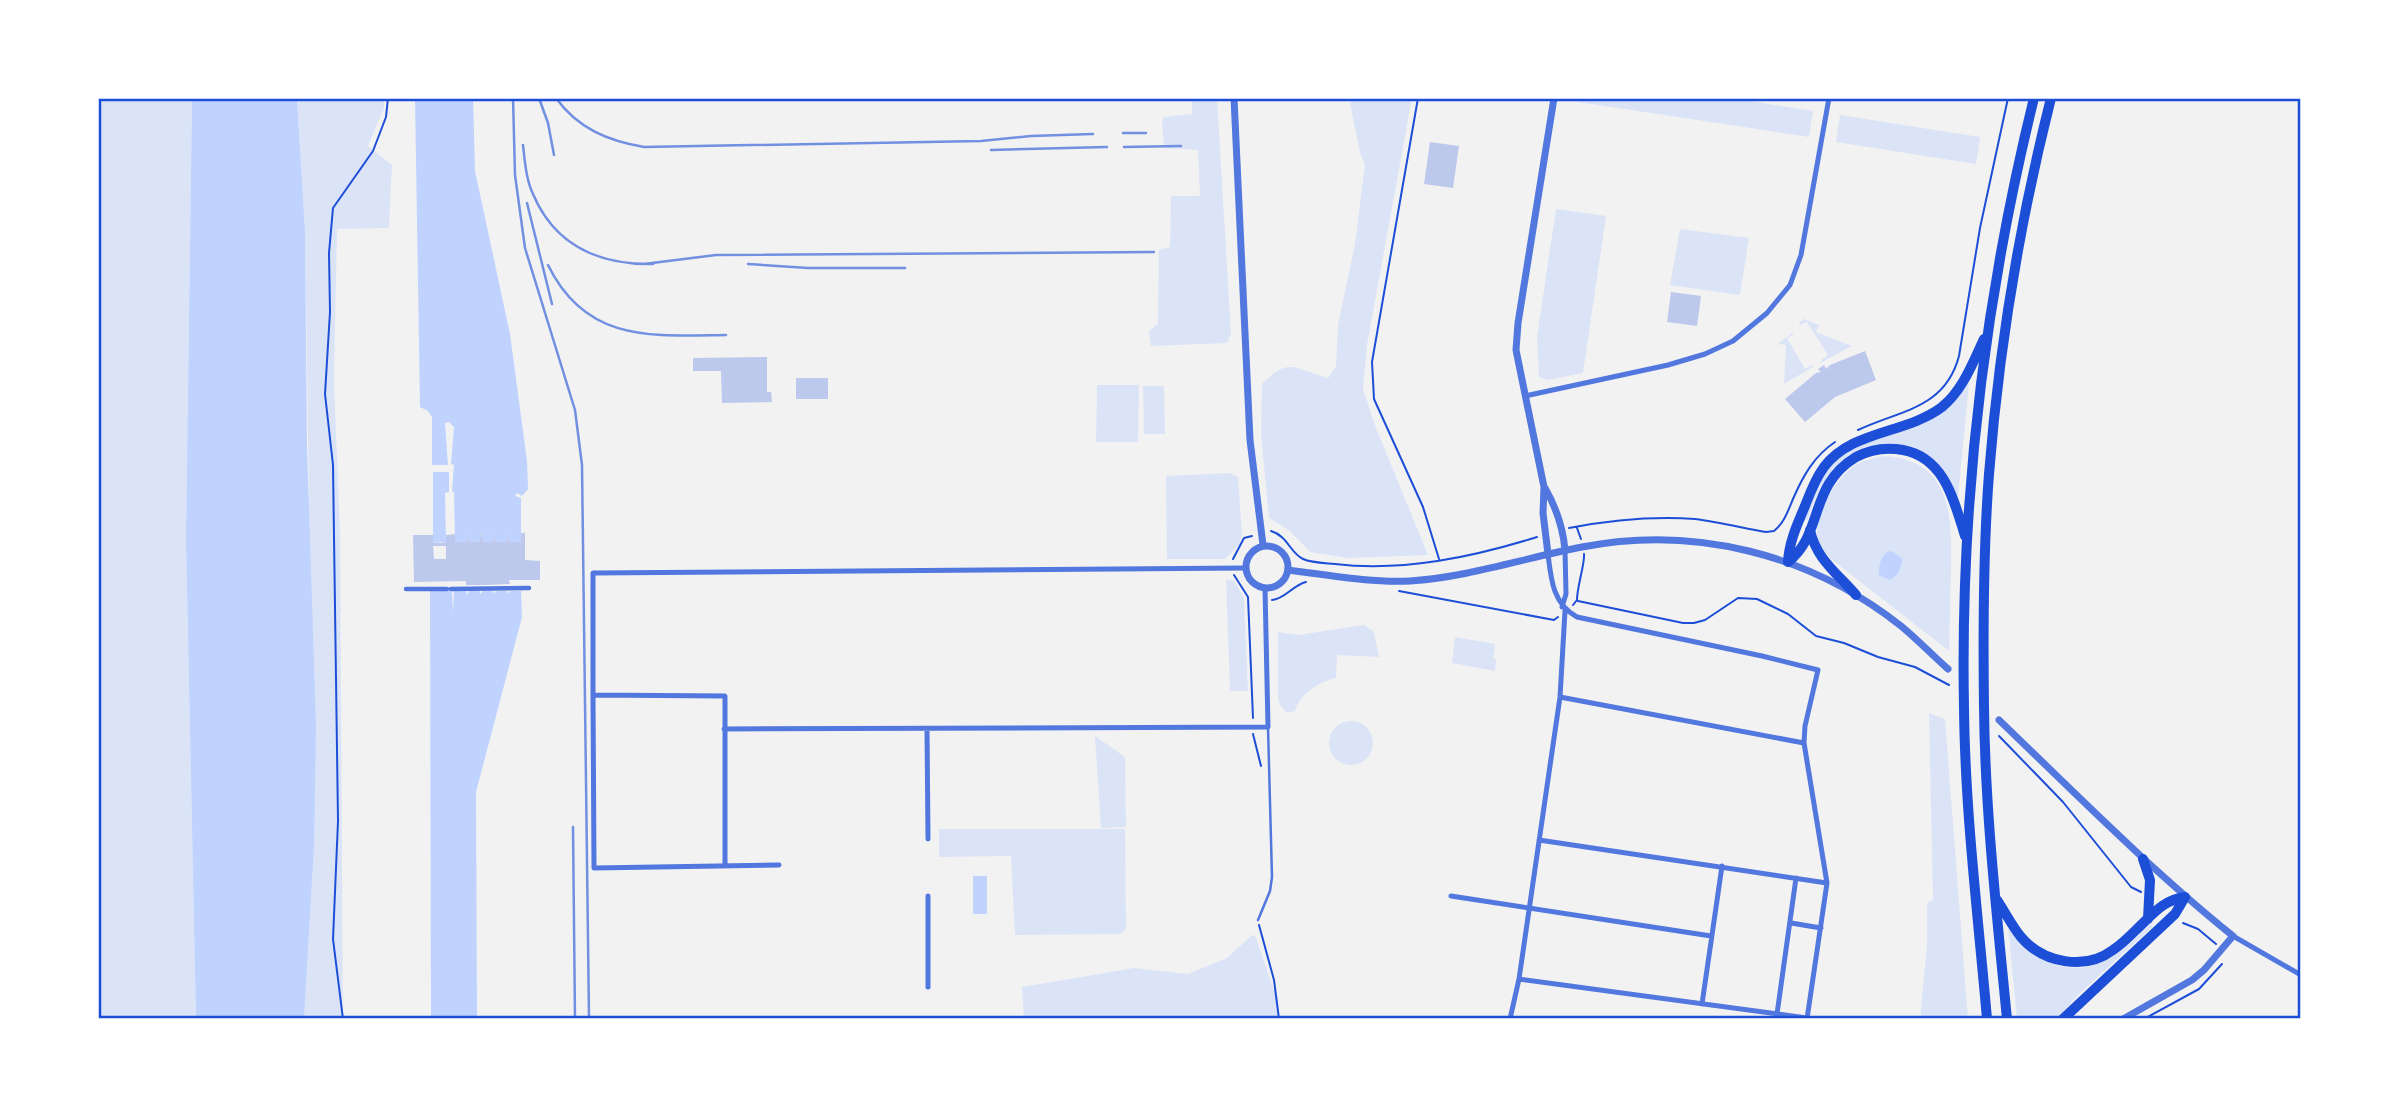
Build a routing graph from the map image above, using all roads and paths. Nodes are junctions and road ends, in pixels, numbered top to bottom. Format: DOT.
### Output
graph roads {
  1 [pos="388,98"];
  2 [pos="1234,98"];
  3 [pos="1418,98"];
  4 [pos="1554,98"];
  5 [pos="1829,98"];
  6 [pos="2008,98"];
  7 [pos="2034,98"];
  8 [pos="2051,98"];
  9 [pos="1987,332"];
  10 [pos="1525,396"];
  11 [pos="1852,433"];
  12 [pos="1843,438"];
  13 [pos="1544,487"];
  14 [pos="1576,527"];
  15 [pos="1810,529"];
  16 [pos="1272,531"];
  17 [pos="1546,534"];
  18 [pos="1244,538"];
  19 [pos="1966,541"];
  20 [pos="1263,545"];
  21 [pos="1566,550"];
  22 [pos="1548,554"];
  23 [pos="1233,558"];
  24 [pos="1440,561"];
  25 [pos="1585,561"];
  26 [pos="1788,562"];
  27 [pos="1246,568"];
  28 [pos="1288,570"];
  29 [pos="1234,578"];
  30 [pos="1314,582"];
  31 [pos="528,588"];
  32 [pos="1265,588"];
  33 [pos="406,589"];
  34 [pos="1398,591"];
  35 [pos="1856,595"];
  36 [pos="1279,600"];
  37 [pos="1577,600"];
  38 [pos="1564,609"];
  39 [pos="1948,669"];
  40 [pos="1949,685"];
  41 [pos="593,695"];
  42 [pos="1560,697"];
  43 [pos="1999,720"];
  44 [pos="1253,727"];
  45 [pos="1268,727"];
  46 [pos="926,729"];
  47 [pos="724,730"];
  48 [pos="1999,736"];
  49 [pos="1804,743"];
  50 [pos="1269,772"];
  51 [pos="928,839"];
  52 [pos="1539,841"];
  53 [pos="2143,859"];
  54 [pos="779,865"];
  55 [pos="725,866"];
  56 [pos="1722,866"];
  57 [pos="1796,878"];
  58 [pos="1827,883"];
  59 [pos="2150,895"];
  60 [pos="928,896"];
  61 [pos="1451,896"];
  62 [pos="2185,897"];
  63 [pos="1995,898"];
  64 [pos="1530,909"];
  65 [pos="2175,914"];
  66 [pos="2148,919"];
  67 [pos="1258,920"];
  68 [pos="1791,923"];
  69 [pos="1821,928"];
  70 [pos="1712,936"];
  71 [pos="2233,936"];
  72 [pos="2222,949"];
  73 [pos="2301,975"];
  74 [pos="1519,979"];
  75 [pos="928,987"];
  76 [pos="1702,1004"];
  77 [pos="1777,1014"];
  78 [pos="343,1019"];
  79 [pos="1279,1019"];
  80 [pos="1510,1019"];
  81 [pos="1807,1019"];
  82 [pos="1987,1019"];
  83 [pos="2007,1019"];
  84 [pos="2063,1019"];
  85 [pos="2123,1019"];
  1 -- 78 [label="path"];
  2 -- 20 [label="street"];
  3 -- 24 [label="path"];
  4 -- 10 [label="street"];
  5 -- 10 [label="street"];
  6 -- 11 [label="path"];
  7 -- 9 [label="highway"];
  8 -- 63 [label="highway"];
  9 -- 19 [label="highway"];
  9 -- 26 [label="highway"];
  10 -- 13 [label="street"];
  12 -- 14 [label="path"];
  13 -- 17 [label="street"];
  13 -- 21 [label="street"];
  15 -- 19 [label="highway"];
  15 -- 26 [label="highway"];
  15 -- 35 [label="highway"];
  16 -- 24 [label="path"];
  17 -- 22 [label="street"];
  17 -- 24 [label="path"];
  18 -- 23 [label="path"];
  19 -- 82 [label="highway"];
  20 -- 27 [label="street"];
  20 -- 28 [label="street"];
  21 -- 22 [label="street"];
  21 -- 26 [label="street"];
  21 -- 38 [label="street"];
  22 -- 28 [label="street"];
  22 -- 38 [label="street"];
  25 -- 37 [label="path"];
  26 -- 35 [label="street"];
  27 -- 32 [label="street"];
  27 -- 41 [label="street"];
  28 -- 32 [label="street"];
  29 -- 44 [label="path"];
  30 -- 36 [label="path"];
  31 -- 33 [label="street"];
  32 -- 45 [label="street"];
  34 -- 38 [label="path"];
  35 -- 39 [label="street"];
  37 -- 38 [label="path"];
  37 -- 40 [label="path"];
  38 -- 42 [label="street"];
  38 -- 49 [label="street"];
  41 -- 47 [label="street"];
  41 -- 55 [label="street"];
  42 -- 49 [label="street"];
  42 -- 52 [label="street"];
  43 -- 53 [label="street"];
  44 -- 45 [label="street"];
  44 -- 46 [label="street"];
  44 -- 50 [label="path"];
  45 -- 50 [label="lane"];
  46 -- 47 [label="street"];
  46 -- 51 [label="street"];
  47 -- 55 [label="street"];
  48 -- 59 [label="path"];
  49 -- 58 [label="street"];
  50 -- 67 [label="lane"];
  52 -- 56 [label="street"];
  52 -- 64 [label="street"];
  53 -- 59 [label="highway"];
  53 -- 62 [label="street"];
  54 -- 55 [label="street"];
  56 -- 57 [label="street"];
  56 -- 70 [label="street"];
  57 -- 58 [label="street"];
  57 -- 68 [label="street"];
  58 -- 69 [label="street"];
  59 -- 66 [label="highway"];
  60 -- 75 [label="street"];
  61 -- 64 [label="street"];
  62 -- 65 [label="highway"];
  62 -- 66 [label="highway"];
  62 -- 71 [label="street"];
  63 -- 66 [label="highway"];
  63 -- 83 [label="highway"];
  64 -- 70 [label="street"];
  64 -- 74 [label="street"];
  65 -- 72 [label="path"];
  65 -- 84 [label="highway"];
  67 -- 79 [label="path"];
  68 -- 69 [label="street"];
  68 -- 77 [label="street"];
  69 -- 81 [label="street"];
  70 -- 76 [label="street"];
  71 -- 72 [label="street"];
  71 -- 73 [label="street"];
  72 -- 85 [label="street"];
  74 -- 76 [label="street"];
  74 -- 80 [label="street"];
  76 -- 77 [label="street"];
  77 -- 81 [label="street"];
}
